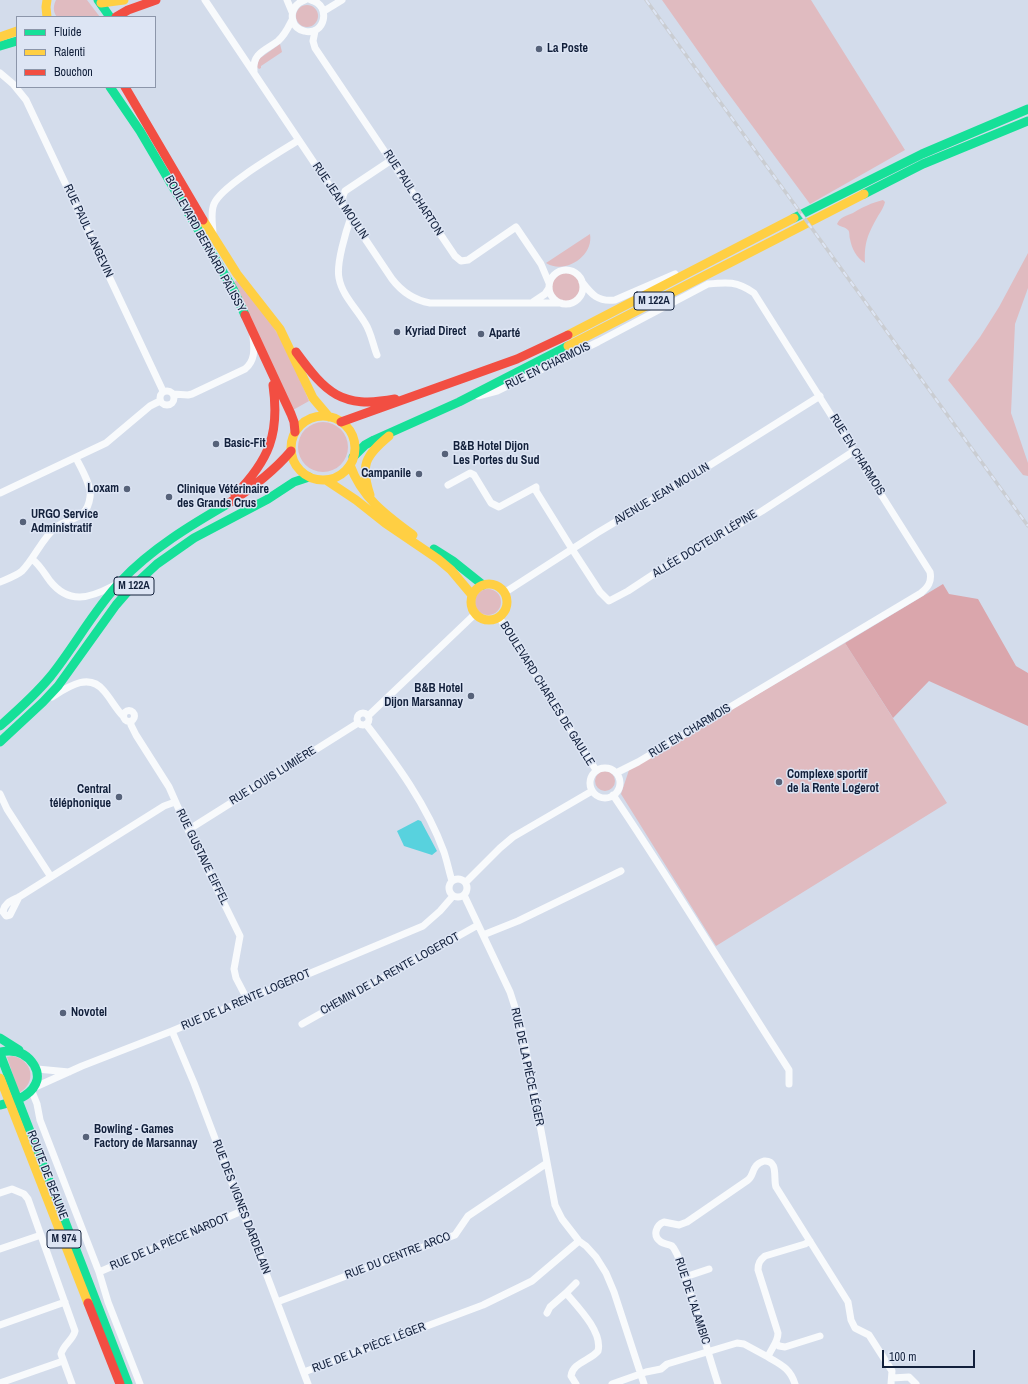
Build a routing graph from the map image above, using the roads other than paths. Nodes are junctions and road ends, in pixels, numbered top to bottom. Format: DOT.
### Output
graph roads {
  1 [pos="47,0"];
  2 [pos="124,0"];
  3 [pos="156,0"];
  4 [pos="205,0"];
  5 [pos="287,0"];
  6 [pos="304,0"];
  7 [pos="311,0"];
  8 [pos="342,0"];
  9 [pos="100,1"];
  10 [pos="324,11"];
  11 [pos="292,12"];
  12 [pos="46,16"];
  13 [pos="109,16"];
  14 [pos="118,16"];
  15 [pos="292,20"];
  16 [pos="315,31"];
  17 [pos="16,32"];
  18 [pos="0,41"];
  19 [pos="16,41"];
  20 [pos="0,65"];
  21 [pos="254,72"];
  22 [pos="2,74"];
  23 [pos="111,88"];
  24 [pos="126,88"];
  25 [pos="1028,109"];
  26 [pos="1028,121"];
  27 [pos="299,140"];
  28 [pos="390,161"];
  29 [pos="330,187"];
  30 [pos="345,191"];
  31 [pos="342,205"];
  32 [pos="351,217"];
  33 [pos="214,237"];
  34 [pos="541,264"];
  35 [pos="705,264"];
  36 [pos="559,271"];
  37 [pos="582,282"];
  38 [pos="549,286"];
  39 [pos="531,303"];
  40 [pos="561,303"];
  41 [pos="252,330"];
  42 [pos="280,330"];
  43 [pos="377,355"];
  44 [pos="271,373"];
  45 [pos="163,391"];
  46 [pos="422,393"];
  47 [pos="173,394"];
  48 [pos="820,396"];
  49 [pos="160,401"];
  50 [pos="459,402"];
  51 [pos="329,417"];
  52 [pos="341,422"];
  53 [pos="401,428"];
  54 [pos="295,432"];
  55 [pos="291,451"];
  56 [pos="854,451"];
  57 [pos="76,458"];
  58 [pos="352,461"];
  59 [pos="308,477"];
  60 [pos="326,480"];
  61 [pos="448,485"];
  62 [pos="0,493"];
  63 [pos="373,503"];
  64 [pos="224,506"];
  65 [pos="572,550"];
  66 [pos="32,559"];
  67 [pos="0,582"];
  68 [pos="119,583"];
  69 [pos="483,585"];
  70 [pos="504,593"];
  71 [pos="472,596"];
  72 [pos="475,614"];
  73 [pos="499,617"];
  74 [pos="43,702"];
  75 [pos="368,716"];
  76 [pos="358,723"];
  77 [pos="366,724"];
  78 [pos="0,726"];
  79 [pos="0,742"];
  80 [pos="596,770"];
  81 [pos="616,773"];
  82 [pos="592,791"];
  83 [pos="0,794"];
  84 [pos="613,796"];
  85 [pos="175,802"];
  86 [pos="188,830"];
  87 [pos="621,871"];
  88 [pos="51,877"];
  89 [pos="452,881"];
  90 [pos="466,882"];
  91 [pos="464,895"];
  92 [pos="453,896"];
  93 [pos="19,897"];
  94 [pos="478,925"];
  95 [pos="483,935"];
  96 [pos="247,999"];
  97 [pos="302,1024"];
  98 [pos="172,1031"];
  99 [pos="0,1038"];
  100 [pos="21,1052"];
  101 [pos="0,1053"];
  102 [pos="37,1069"];
  103 [pos="69,1072"];
  104 [pos="0,1078"];
  105 [pos="789,1084"];
  106 [pos="31,1089"];
  107 [pos="14,1101"];
  108 [pos="0,1106"];
  109 [pos="18,1124"];
  110 [pos="28,1125"];
  111 [pos="547,1164"];
  112 [pos="0,1193"];
  113 [pos="242,1211"];
  114 [pos="41,1235"];
  115 [pos="579,1241"];
  116 [pos="810,1241"];
  117 [pos="0,1249"];
  118 [pos="709,1269"];
  119 [pos="99,1272"];
  120 [pos="685,1277"];
  121 [pos="576,1283"];
  122 [pos="566,1292"];
  123 [pos="65,1302"];
  124 [pos="276,1302"];
  125 [pos="547,1313"];
  126 [pos="0,1325"];
  127 [pos="820,1336"];
  128 [pos="776,1343"];
  129 [pos="708,1352"];
  130 [pos="768,1357"];
  131 [pos="63,1361"];
  132 [pos="304,1372"];
  133 [pos="640,1374"];
  134 [pos="892,1381"];
  135 [pos="0,1383"];
  136 [pos="72,1384"];
  137 [pos="120,1384"];
  138 [pos="128,1384"];
  139 [pos="140,1384"];
  140 [pos="308,1384"];
  141 [pos="576,1384"];
  142 [pos="612,1384"];
  143 [pos="644,1384"];
  144 [pos="718,1384"];
  145 [pos="795,1384"];
  146 [pos="916,1384"];
  1 -- 12 [label="main road"];
  2 -- 9 [label="main road"];
  3 -- 14 [label="main road"];
  4 -- 21 [label="street, RUE JEAN MOULIN"];
  5 -- 11 [label="street"];
  6 -- 11 [label="street"];
  7 -- 10 [label="street"];
  8 -- 10 [label="street"];
  9 -- 13 [label="main road"];
  10 -- 16 [label="street"];
  11 -- 15 [label="street"];
  15 -- 16 [label="street"];
  15 -- 21 [label="street"];
  16 -- 28 [label="street, RUE PAUL CHARTON"];
  17 -- 18 [label="main road"];
  18 -- 19 [label="main road"];
  20 -- 22 [label="street, RUE PAUL LANGEVIN"];
  21 -- 27 [label="street, RUE JEAN MOULIN"];
  22 -- 45 [label="street, RUE PAUL LANGEVIN"];
  23 -- 41 [label="main road, BOULEVARD BERNARD PALISSY"];
  24 -- 33 [label="main road, BOULEVARD BERNARD PALISSY"];
  25 -- 35 [label="main road, M 122A"];
  26 -- 50 [label="main road, M 122A"];
  27 -- 29 [label="street, RUE JEAN MOULIN"];
  27 -- 33 [label="street"];
  28 -- 30 [label="street"];
  28 -- 34 [label="street, RUE PAUL CHARTON"];
  29 -- 30 [label="street"];
  29 -- 31 [label="street, RUE JEAN MOULIN"];
  30 -- 31 [label="street"];
  31 -- 32 [label="street, RUE JEAN MOULIN"];
  32 -- 39 [label="street, RUE JEAN MOULIN"];
  32 -- 43 [label="street"];
  33 -- 42 [label="main road, BOULEVARD BERNARD PALISSY"];
  34 -- 36 [label="street"];
  34 -- 38 [label="street, RUE PAUL CHARTON"];
  35 -- 37 [label="street"];
  35 -- 46 [label="main road, M 122A"];
  36 -- 37 [label="street"];
  36 -- 38 [label="street"];
  37 -- 40 [label="street"];
  38 -- 39 [label="street"];
  38 -- 40 [label="street"];
  39 -- 40 [label="street, RUE JEAN MOULIN"];
  41 -- 44 [label="main road, BOULEVARD BERNARD PALISSY"];
  41 -- 47 [label="street"];
  42 -- 46 [label="main road"];
  42 -- 51 [label="main road, BOULEVARD BERNARD PALISSY"];
  44 -- 54 [label="main road, BOULEVARD BERNARD PALISSY"];
  44 -- 64 [label="main road"];
  45 -- 47 [label="street"];
  45 -- 49 [label="street"];
  46 -- 52 [label="main road, M 122A"];
  47 -- 49 [label="street"];
  48 -- 50 [label="street, RUE EN CHARMOIS"];
  48 -- 56 [label="street, RUE EN CHARMOIS"];
  48 -- 65 [label="street, AVENUE JEAN MOULIN"];
  49 -- 57 [label="street"];
  50 -- 53 [label="main road, M 122A"];
  51 -- 52 [label="main road"];
  51 -- 54 [label="main road"];
  52 -- 58 [label="main road"];
  53 -- 58 [label="main road, M 122A"];
  53 -- 63 [label="main road"];
  54 -- 55 [label="main road"];
  55 -- 59 [label="main road"];
  55 -- 64 [label="main road, M 122A"];
  56 -- 65 [label="street, ALLÉE DOCTEUR LÉPINE"];
  56 -- 81 [label="street, RUE EN CHARMOIS"];
  57 -- 62 [label="street"];
  57 -- 66 [label="street"];
  58 -- 60 [label="main road"];
  58 -- 63 [label="main road"];
  59 -- 60 [label="main road"];
  59 -- 74 [label="main road, M 122A"];
  60 -- 71 [label="main road"];
  61 -- 65 [label="street"];
  63 -- 69 [label="main road"];
  64 -- 68 [label="main road, M 122A"];
  65 -- 70 [label="street, AVENUE JEAN MOULIN"];
  66 -- 67 [label="street"];
  66 -- 68 [label="street"];
  68 -- 78 [label="main road, M 122A"];
  69 -- 70 [label="main road"];
  69 -- 71 [label="main road"];
  70 -- 73 [label="main road"];
  71 -- 72 [label="main road"];
  72 -- 73 [label="main road"];
  72 -- 75 [label="street"];
  73 -- 80 [label="street, BOULEVARD CHARLES DE GAULLE"];
  74 -- 79 [label="main road, M 122A"];
  74 -- 85 [label="street, RUE GUSTAVE EIFFEL"];
  75 -- 76 [label="street"];
  75 -- 77 [label="street"];
  76 -- 77 [label="street"];
  76 -- 86 [label="street, RUE LOUIS LUMIÈRE"];
  77 -- 89 [label="street"];
  80 -- 81 [label="street"];
  80 -- 82 [label="street"];
  81 -- 84 [label="street"];
  82 -- 84 [label="street"];
  82 -- 90 [label="street"];
  83 -- 88 [label="street"];
  84 -- 105 [label="street"];
  85 -- 86 [label="street, RUE GUSTAVE EIFFEL"];
  85 -- 88 [label="street"];
  86 -- 96 [label="street, RUE GUSTAVE EIFFEL"];
  87 -- 95 [label="street"];
  88 -- 93 [label="street"];
  89 -- 90 [label="street"];
  89 -- 92 [label="street"];
  90 -- 91 [label="street"];
  91 -- 92 [label="street"];
  91 -- 94 [label="street, RUE DE LA PIÈCE LÉGER"];
  92 -- 96 [label="street, RUE DE LA RENTE LOGEROT"];
  94 -- 95 [label="street, RUE DE LA PIÈCE LÉGER"];
  94 -- 97 [label="street, CHEMIN DE LA RENTE LOGEROT"];
  95 -- 111 [label="street, RUE DE LA PIÈCE LÉGER"];
  96 -- 98 [label="street, RUE DE LA RENTE LOGEROT"];
  98 -- 103 [label="street, RUE DE LA RENTE LOGEROT"];
  98 -- 113 [label="street, RUE DES VIGNES DARDELAIN"];
  99 -- 100 [label="main road"];
  100 -- 101 [label="main road, ROUTE DE BEAUNE"];
  100 -- 102 [label="main road"];
  101 -- 107 [label="main road, ROUTE DE BEAUNE / M 974"];
  102 -- 103 [label="street, RUE DE LA RENTE LOGEROT"];
  102 -- 106 [label="main road"];
  103 -- 106 [label="street, RUE DE LA RENTE LOGEROT"];
  104 -- 107 [label="main road, ROUTE DE BEAUNE / M 974"];
  106 -- 107 [label="main road"];
  106 -- 110 [label="main road"];
  106 -- 119 [label="street"];
  107 -- 108 [label="main road"];
  107 -- 109 [label="main road, ROUTE DE BEAUNE / M 974"];
  107 -- 110 [label="main road, ROUTE DE BEAUNE / M 974"];
  108 -- 109 [label="main road"];
  109 -- 137 [label="main road, ROUTE DE BEAUNE / M 974"];
  110 -- 138 [label="main road, ROUTE DE BEAUNE / M 974"];
  111 -- 115 [label="street, RUE DE LA PIÈCE LÉGER"];
  111 -- 124 [label="street, RUE DU CENTRE ARCO"];
  112 -- 114 [label="street"];
  113 -- 119 [label="street, RUE DE LA PIÈCE NARDOT"];
  113 -- 124 [label="street, RUE DES VIGNES DARDELAIN"];
  114 -- 117 [label="street"];
  114 -- 123 [label="street"];
  115 -- 132 [label="street, RUE DE LA PIÈCE LÉGER"];
  115 -- 133 [label="street, RUE DE LA PIÈCE LÉGER"];
  116 -- 120 [label="street, RUE DE L'ALAMBIC"];
  116 -- 128 [label="street"];
  116 -- 134 [label="street"];
  118 -- 120 [label="street"];
  119 -- 139 [label="street"];
  120 -- 129 [label="street, RUE DE L'ALAMBIC"];
  121 -- 122 [label="street"];
  122 -- 125 [label="street"];
  122 -- 141 [label="street"];
  123 -- 126 [label="street"];
  123 -- 131 [label="street"];
  124 -- 132 [label="street, RUE DES VIGNES DARDELAIN"];
  127 -- 128 [label="street"];
  128 -- 130 [label="street"];
  129 -- 130 [label="street"];
  129 -- 133 [label="street"];
  129 -- 144 [label="street, RUE DE L'ALAMBIC"];
  130 -- 145 [label="street"];
  131 -- 135 [label="street"];
  131 -- 136 [label="street"];
  132 -- 140 [label="street, RUE DES VIGNES DARDELAIN"];
  133 -- 142 [label="street"];
  133 -- 143 [label="street"];
  134 -- 146 [label="street"];
}
